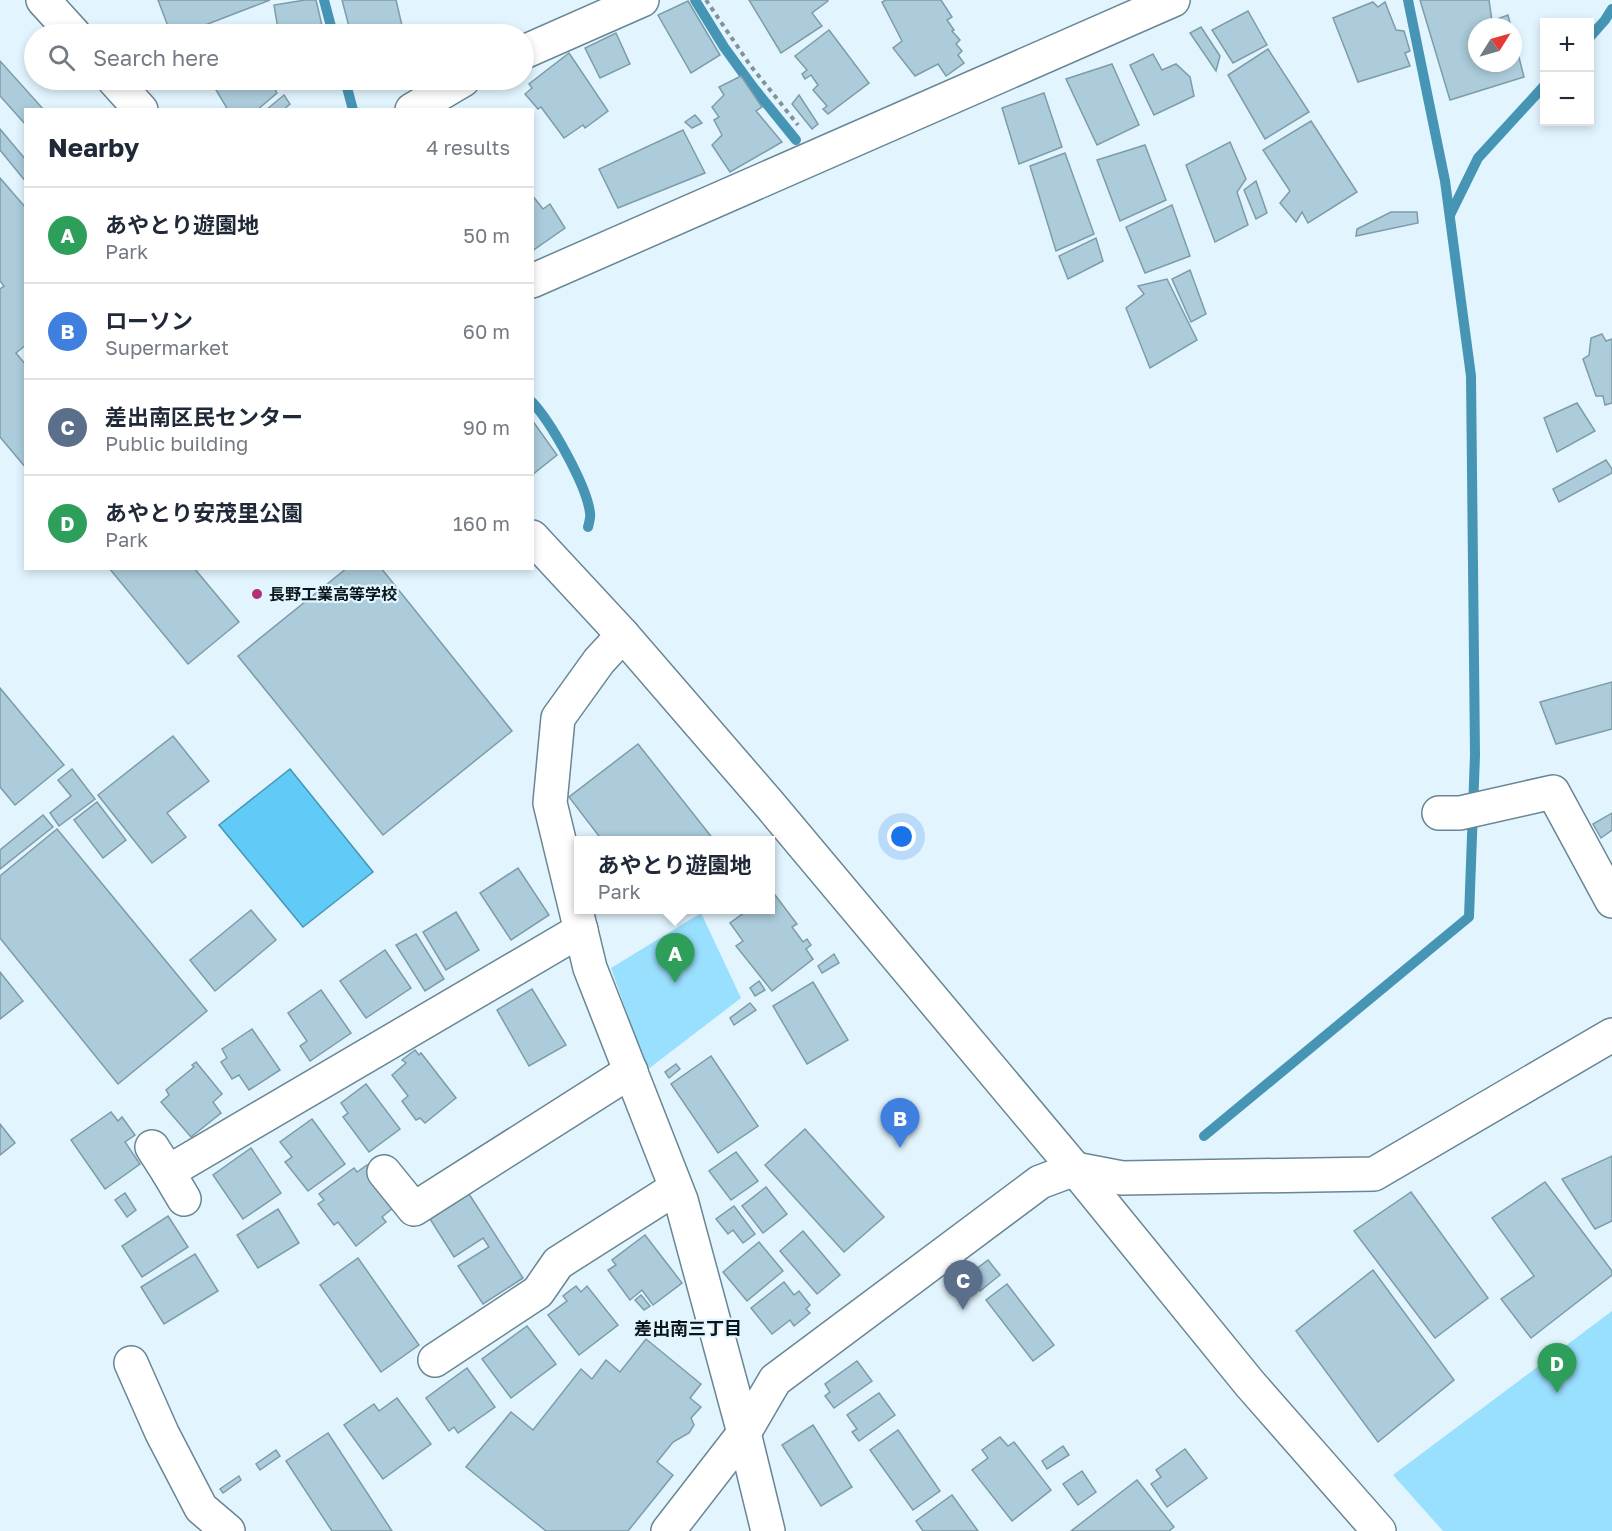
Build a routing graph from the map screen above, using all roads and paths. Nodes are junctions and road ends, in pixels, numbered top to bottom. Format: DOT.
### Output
graph roads {
  1 [pos="43,0"];
  2 [pos="642,0"];
  3 [pos="706,0"];
  4 [pos="1173,0"];
  5 [pos="65,24"];
  6 [pos="534,48"];
  7 [pos="123,90"];
  8 [pos="447,90"];
  9 [pos="139,108"];
  10 [pos="415,108"];
  11 [pos="821,154"];
  12 [pos="534,280"];
  13 [pos="534,539"];
  14 [pos="623,635"];
  15 [pos="1460,812"];
  16 [pos="574,901"];
  17 [pos="1612,901"];
  18 [pos="577,914"];
  19 [pos="581,930"];
  20 [pos="1612,1035"];
  21 [pos="631,1071"];
  22 [pos="1075,1169"];
  23 [pos="384,1172"];
  24 [pos="168,1173"];
  25 [pos="676,1188"];
  26 [pos="435,1360"];
  27 [pos="131,1363"];
  28 [pos="744,1433"];
  29 [pos="228,1531"];
  30 [pos="668,1531"];
  31 [pos="768,1531"];
  32 [pos="1379,1531"];
  1 -- 5 [label="street"];
  2 -- 6 [label="street"];
  3 -- 11 [label="path"];
  4 -- 11 [label="street"];
  7 -- 9 [label="street"];
  8 -- 10 [label="street"];
  11 -- 12 [label="street"];
  13 -- 14 [label="street"];
  14 -- 16 [label="street"];
  14 -- 22 [label="street"];
  15 -- 17 [label="street"];
  18 -- 19 [label="street"];
  19 -- 21 [label="street"];
  19 -- 24 [label="street"];
  20 -- 22 [label="street"];
  21 -- 23 [label="street"];
  21 -- 25 [label="street"];
  22 -- 28 [label="street"];
  22 -- 32 [label="street"];
  25 -- 26 [label="street"];
  25 -- 28 [label="street"];
  27 -- 29 [label="street"];
  28 -- 30 [label="street"];
  28 -- 31 [label="street"];
}
